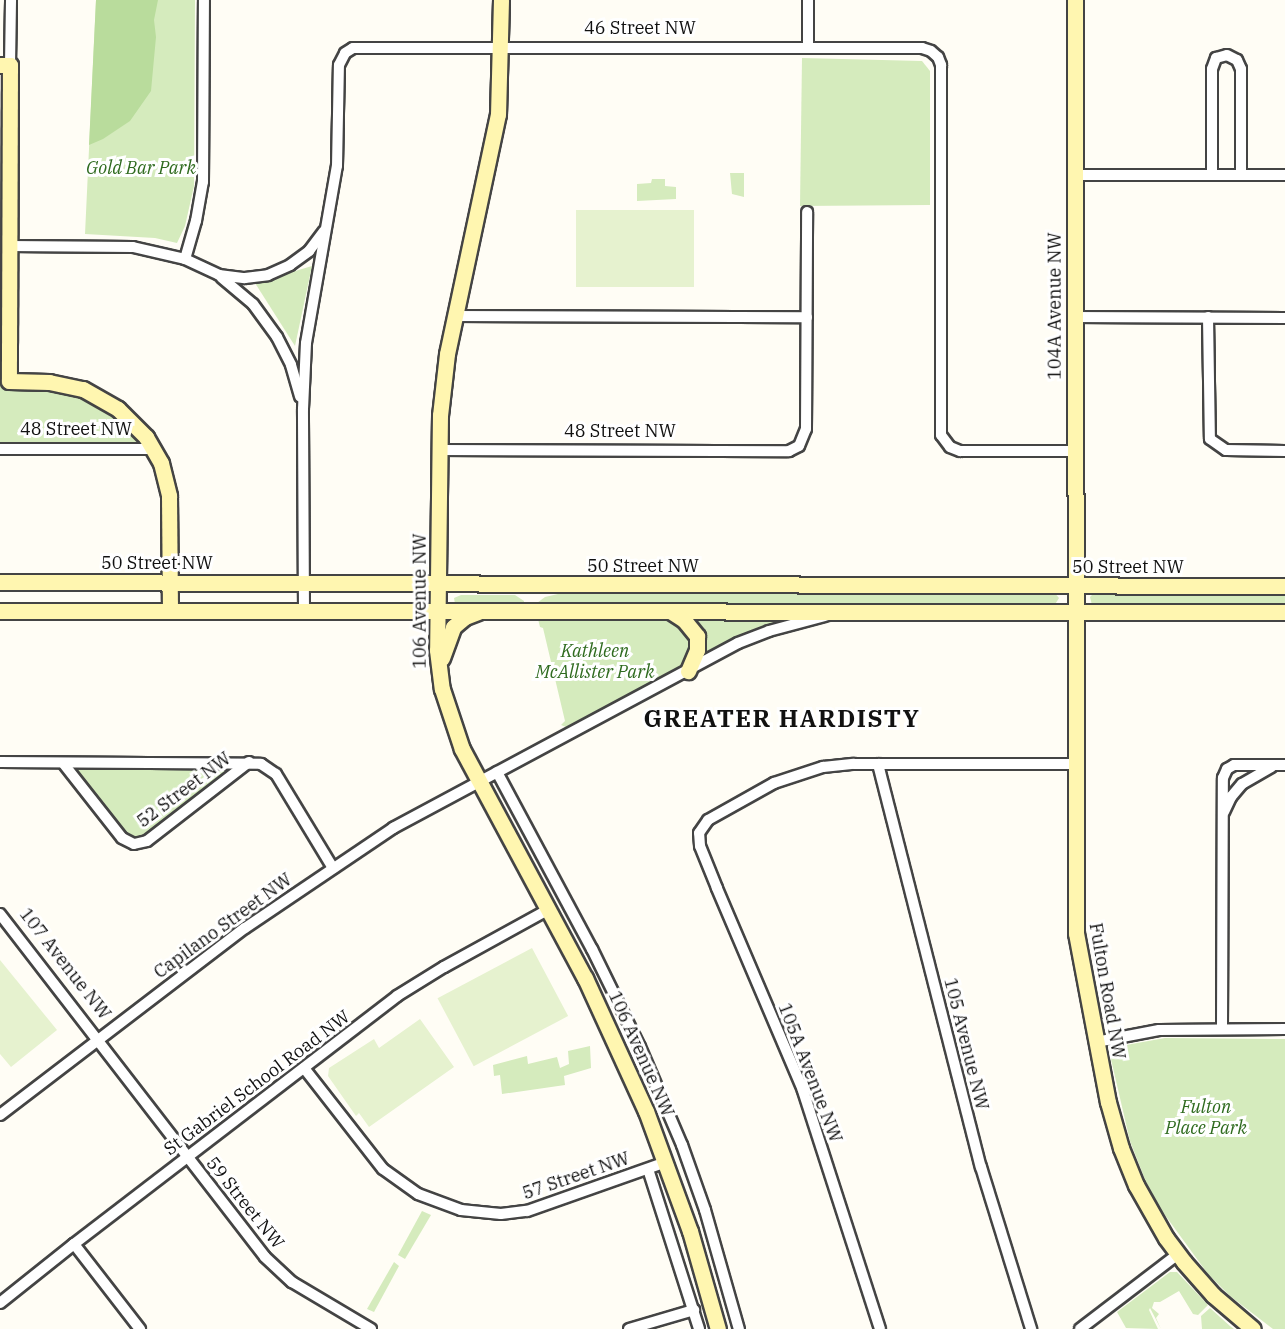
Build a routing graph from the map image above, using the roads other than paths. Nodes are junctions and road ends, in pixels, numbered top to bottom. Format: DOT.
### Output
graph roads {
  1 [pos="11,0"];
  2 [pos="204,0"];
  3 [pos="501,0"];
  4 [pos="808,0"];
  5 [pos="1075,0"];
  6 [pos="501,47"];
  7 [pos="808,48"];
  8 [pos="5,65"];
  9 [pos="1074,174"];
  10 [pos="1212,174"];
  11 [pos="1240,174"];
  12 [pos="1285,175"];
  13 [pos="807,212"];
  14 [pos="327,226"];
  15 [pos="9,246"];
  16 [pos="185,259"];
  17 [pos="219,275"];
  18 [pos="455,316"];
  19 [pos="807,317"];
  20 [pos="1074,317"];
  21 [pos="1208,317"];
  22 [pos="1285,318"];
  23 [pos="4,381"];
  24 [pos="303,409"];
  25 [pos="0,449"];
  26 [pos="154,449"];
  27 [pos="440,450"];
  28 [pos="1074,451"];
  29 [pos="1285,451"];
  30 [pos="0,582"];
  31 [pos="170,583"];
  32 [pos="304,583"];
  33 [pos="439,585"];
  34 [pos="1074,586"];
  35 [pos="1285,586"];
  36 [pos="170,610"];
  37 [pos="304,610"];
  38 [pos="438,610"];
  39 [pos="484,610"];
  40 [pos="0,611"];
  41 [pos="669,611"];
  42 [pos="840,612"];
  43 [pos="1074,612"];
  44 [pos="1285,612"];
  45 [pos="439,669"];
  46 [pos="688,671"];
  47 [pos="0,762"];
  48 [pos="249,762"];
  49 [pos="63,763"];
  50 [pos="878,764"];
  51 [pos="1073,764"];
  52 [pos="1284,765"];
  53 [pos="496,772"];
  54 [pos="478,781"];
  55 [pos="1222,818"];
  56 [pos="333,868"];
  57 [pos="549,909"];
  58 [pos="0,914"];
  59 [pos="1222,1029"];
  60 [pos="1285,1029"];
  61 [pos="99,1040"];
  62 [pos="1096,1041"];
  63 [pos="304,1068"];
  64 [pos="0,1115"];
  65 [pos="187,1157"];
  66 [pos="666,1162"];
  67 [pos="648,1168"];
  68 [pos="74,1244"];
  69 [pos="1178,1254"];
  70 [pos="0,1303"];
  71 [pos="694,1310"];
  72 [pos="140,1329"];
  73 [pos="371,1329"];
  74 [pos="629,1329"];
  75 [pos="699,1329"];
  76 [pos="718,1329"];
  77 [pos="740,1329"];
  78 [pos="880,1329"];
  79 [pos="1031,1329"];
  80 [pos="1080,1329"];
  81 [pos="1253,1329"];
  1 -- 8 [label="street"];
  2 -- 16 [label="street"];
  3 -- 6 [label="street, 106 Avenue NW"];
  4 -- 7 [label="street"];
  5 -- 9 [label="street, 104A Avenue NW"];
  6 -- 7 [label="street, 46 Street NW"];
  6 -- 14 [label="street, 46 Street NW"];
  6 -- 18 [label="street, 106 Avenue NW"];
  7 -- 28 [label="street, 46 Street NW"];
  8 -- 15 [label="street"];
  9 -- 10 [label="street"];
  9 -- 20 [label="street, 104A Avenue NW"];
  10 -- 11 [label="street"];
  10 -- 11 [label="street"];
  11 -- 12 [label="street"];
  13 -- 19 [label="street"];
  14 -- 17 [label="street"];
  14 -- 24 [label="street"];
  15 -- 16 [label="street"];
  15 -- 23 [label="street"];
  16 -- 17 [label="street"];
  17 -- 24 [label="street"];
  18 -- 19 [label="street"];
  18 -- 27 [label="street, 106 Avenue NW"];
  19 -- 27 [label="street, 48 Street NW"];
  20 -- 21 [label="street"];
  20 -- 28 [label="street, 104A Avenue NW"];
  21 -- 22 [label="street"];
  21 -- 29 [label="street"];
  23 -- 26 [label="street, 48 Street NW"];
  24 -- 32 [label="street"];
  25 -- 26 [label="street, 48 Street NW"];
  26 -- 31 [label="street"];
  27 -- 33 [label="street, 106 Avenue NW"];
  28 -- 34 [label="street, 104A Avenue NW"];
  30 -- 31 [label="street, 50 Street NW"];
  31 -- 32 [label="street, 50 Street NW"];
  31 -- 36 [label="street"];
  32 -- 33 [label="street, 50 Street NW"];
  32 -- 37 [label="street"];
  33 -- 34 [label="street, 50 Street NW"];
  33 -- 38 [label="street, 106 Avenue NW"];
  34 -- 35 [label="street, 50 Street NW"];
  34 -- 43 [label="street, 104A Avenue NW"];
  36 -- 37 [label="street"];
  36 -- 40 [label="street"];
  37 -- 38 [label="street"];
  38 -- 39 [label="street"];
  38 -- 45 [label="street, 106 Avenue NW"];
  39 -- 41 [label="street"];
  39 -- 45 [label="street"];
  41 -- 42 [label="street"];
  41 -- 46 [label="street"];
  42 -- 43 [label="street"];
  42 -- 46 [label="street, Capilano Street NW"];
  43 -- 44 [label="street"];
  43 -- 51 [label="street, Fulton Road NW"];
  45 -- 54 [label="street, 106 Avenue NW"];
  46 -- 53 [label="street, Capilano Street NW"];
  47 -- 49 [label="street, 52 Street NW"];
  48 -- 49 [label="street, 52 Street NW"];
  48 -- 49 [label="street, 52 Street NW"];
  48 -- 56 [label="street"];
  50 -- 51 [label="street"];
  50 -- 78 [label="street, 105A Avenue NW"];
  50 -- 79 [label="street, 105 Avenue NW"];
  51 -- 62 [label="street, Fulton Road NW"];
  52 -- 55 [label="street"];
  52 -- 55 [label="street"];
  53 -- 54 [label="street, Capilano Street NW"];
  53 -- 77 [label="street, 106 Avenue NW"];
  54 -- 56 [label="street, Capilano Street NW"];
  54 -- 57 [label="street, 106 Avenue NW"];
  55 -- 59 [label="street"];
  56 -- 61 [label="street, Capilano Street NW"];
  57 -- 63 [label="street, St Gabriel School Road NW"];
  57 -- 66 [label="street, 106 Avenue NW"];
  58 -- 61 [label="street, 107 Avenue NW"];
  59 -- 60 [label="street"];
  59 -- 62 [label="street"];
  61 -- 64 [label="street, Capilano Street NW"];
  61 -- 65 [label="street, 59 Street NW"];
  62 -- 69 [label="street, Fulton Road NW"];
  63 -- 65 [label="street, St Gabriel School Road NW"];
  63 -- 67 [label="street, 57 Street NW"];
  65 -- 68 [label="street, St Gabriel School Road NW"];
  65 -- 73 [label="street, 59 Street NW"];
  66 -- 67 [label="street, 57 Street NW"];
  66 -- 76 [label="street, 106 Avenue NW"];
  67 -- 71 [label="street"];
  68 -- 70 [label="street, St Gabriel School Road NW"];
  68 -- 72 [label="street"];
  69 -- 80 [label="street"];
  69 -- 81 [label="street, Fulton Road NW"];
  71 -- 74 [label="street"];
  71 -- 75 [label="street"];
}
